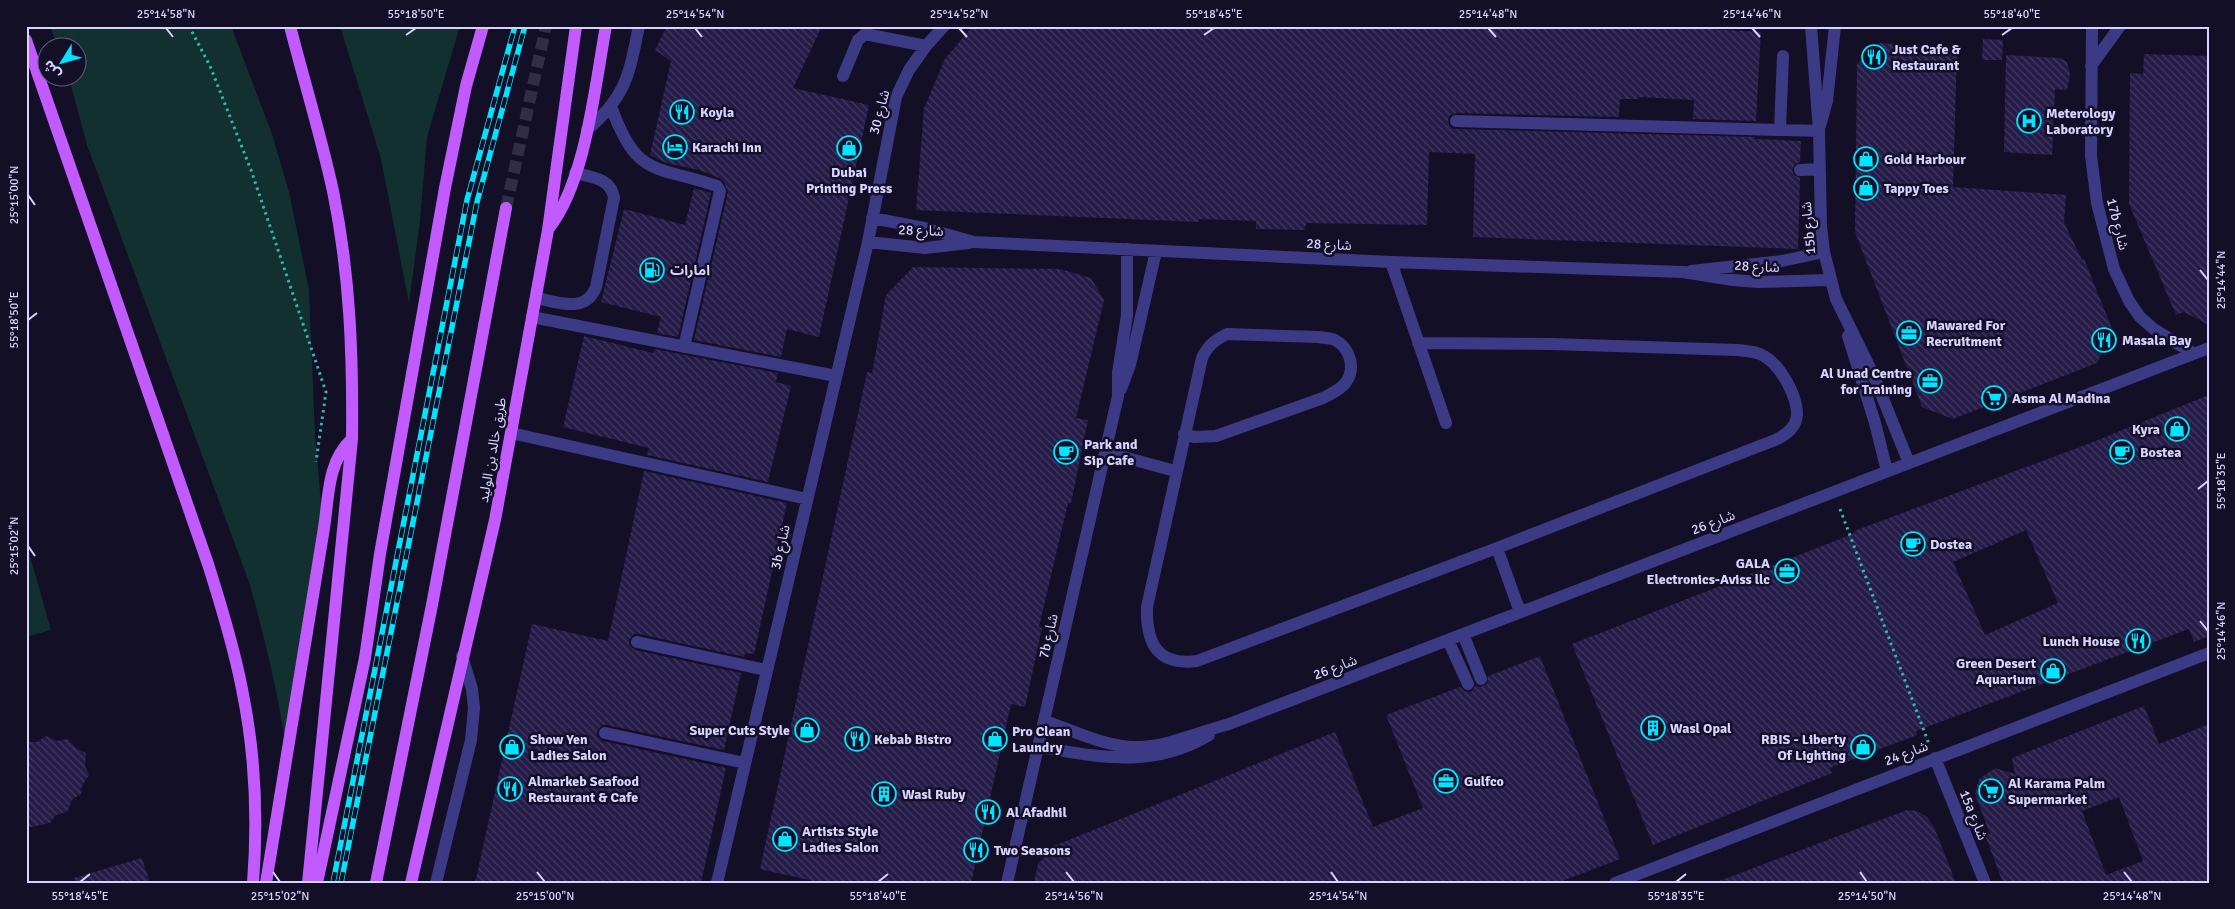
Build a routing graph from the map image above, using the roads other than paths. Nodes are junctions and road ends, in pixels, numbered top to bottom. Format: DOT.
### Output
graph roads {
  1 [pos="290,26"];
  2 [pos="483,26"];
  3 [pos="576,26"];
  4 [pos="606,26"];
  5 [pos="639,26"];
  6 [pos="944,26"];
  7 [pos="1811,26"];
  8 [pos="1835,26"];
  9 [pos="2092,26"];
  10 [pos="2120,26"];
  11 [pos="26,40"];
  12 [pos="926,46"];
  13 [pos="1783,56"];
  14 [pos="2091,66"];
  15 [pos="843,76"];
  16 [pos="612,106"];
  17 [pos="1456,121"];
  18 [pos="588,130"];
  19 [pos="1780,130"];
  20 [pos="1819,131"];
  21 [pos="1820,169"];
  22 [pos="1800,170"];
  23 [pos="575,173"];
  24 [pos="506,208"];
  25 [pos="872,218"];
  26 [pos="548,230"];
  27 [pos="868,242"];
  28 [pos="974,242"];
  29 [pos="1128,249"];
  30 [pos="1156,251"];
  31 [pos="1824,252"];
  32 [pos="1392,262"];
  33 [pos="1683,272"];
  34 [pos="1830,280"];
  35 [pos="536,298"];
  36 [pos="532,317"];
  37 [pos="1844,319"];
  38 [pos="1418,343"];
  39 [pos="684,347"];
  40 [pos="2209,348"];
  41 [pos="2193,354"];
  42 [pos="836,376"];
  43 [pos="1118,396"];
  44 [pos="1446,423"];
  45 [pos="511,433"];
  46 [pos="1184,434"];
  47 [pos="352,439"];
  48 [pos="1105,452"];
  49 [pos="1909,463"];
  50 [pos="1175,471"];
  51 [pos="1887,471"];
  52 [pos="807,499"];
  53 [pos="1497,548"];
  54 [pos="1520,612"];
  55 [pos="1463,634"];
  56 [pos="1448,640"];
  57 [pos="637,642"];
  58 [pos="2209,653"];
  59 [pos="462,656"];
  60 [pos="766,670"];
  61 [pos="1481,679"];
  62 [pos="1468,684"];
  63 [pos="1044,721"];
  64 [pos="1229,724"];
  65 [pos="606,734"];
  66 [pos="1038,747"];
  67 [pos="1935,758"];
  68 [pos="745,763"];
  69 [pos="253,883"];
  70 [pos="266,883"];
  71 [pos="308,883"];
  72 [pos="317,883"];
  73 [pos="376,883"];
  74 [pos="411,883"];
  75 [pos="436,883"];
  76 [pos="717,883"];
  77 [pos="1007,883"];
  78 [pos="1615,883"];
  79 [pos="1985,883"];
  1 -- 47 [label="main road"];
  2 -- 72 [label="main road"];
  3 -- 26 [label="main road"];
  4 -- 18 [label="main road, طريق خالد بن الوليد"];
  5 -- 16 [label="street"];
  6 -- 12 [label="street, شارع 30"];
  7 -- 20 [label="street, 15b شارع"];
  8 -- 20 [label="street, 15b شارع"];
  9 -- 14 [label="street, 17b شارع"];
  10 -- 14 [label="street"];
  11 -- 69 [label="main road"];
  12 -- 15 [label="street"];
  12 -- 25 [label="street, شارع 30"];
  13 -- 19 [label="street"];
  14 -- 41 [label="street, 17b شارع"];
  16 -- 18 [label="street"];
  16 -- 39 [label="street"];
  17 -- 19 [label="street"];
  18 -- 23 [label="main road, طريق خالد بن الوليد"];
  19 -- 20 [label="street"];
  20 -- 21 [label="street, 15b شارع"];
  21 -- 22 [label="street"];
  21 -- 31 [label="street, 15b شارع"];
  23 -- 26 [label="main road, طريق خالد بن الوليد"];
  23 -- 35 [label="street"];
  24 -- 73 [label="main road"];
  25 -- 27 [label="street, 3b شارع"];
  25 -- 28 [label="street, شارع 28"];
  26 -- 35 [label="main road, طريق خالد بن الوليد"];
  27 -- 28 [label="street, شارع 28"];
  27 -- 42 [label="street, 3b شارع"];
  28 -- 29 [label="street, شارع 28"];
  29 -- 30 [label="street, شارع 28"];
  29 -- 43 [label="street, 7b شارع"];
  30 -- 32 [label="street, شارع 28"];
  30 -- 43 [label="street, 7b شارع"];
  31 -- 33 [label="street, شارع 28"];
  31 -- 34 [label="street, 15b شارع"];
  32 -- 33 [label="street, شارع 28"];
  32 -- 38 [label="street"];
  33 -- 34 [label="street, شارع 28"];
  34 -- 37 [label="street, 15b شارع"];
  35 -- 36 [label="main road, طريق خالد بن الوليد"];
  36 -- 39 [label="street"];
  36 -- 45 [label="main road, طريق خالد بن الوليد"];
  37 -- 49 [label="street, 15b شارع"];
  37 -- 51 [label="street, 15b شارع"];
  38 -- 44 [label="street"];
  38 -- 53 [label="street"];
  39 -- 42 [label="street"];
  40 -- 41 [label="street, شارع 26"];
  41 -- 49 [label="street, شارع 26"];
  42 -- 52 [label="street, 3b شارع"];
  43 -- 48 [label="street, 7b شارع"];
  45 -- 52 [label="street"];
  45 -- 59 [label="main road, طريق خالد بن الوليد"];
  46 -- 46 [label="street"];
  46 -- 50 [label="street"];
  47 -- 70 [label="main road"];
  47 -- 71 [label="main road"];
  48 -- 50 [label="street"];
  48 -- 63 [label="street, 7b شارع"];
  49 -- 51 [label="street, شارع 26"];
  50 -- 53 [label="street"];
  51 -- 54 [label="street, شارع 26"];
  52 -- 60 [label="street, 3b شارع"];
  53 -- 54 [label="street"];
  54 -- 55 [label="street, شارع 26"];
  55 -- 56 [label="street, شارع 26"];
  55 -- 61 [label="street"];
  56 -- 62 [label="street"];
  56 -- 64 [label="street, شارع 26"];
  57 -- 60 [label="street"];
  58 -- 67 [label="street, شارع 24"];
  59 -- 74 [label="main road, طريق خالد بن الوليد"];
  59 -- 75 [label="street"];
  60 -- 68 [label="street, 3b شارع"];
  63 -- 64 [label="street, شارع 26"];
  63 -- 66 [label="street, 7b شارع"];
  64 -- 66 [label="street, شارع 26"];
  65 -- 68 [label="street"];
  66 -- 77 [label="street, 7b شارع"];
  67 -- 78 [label="street, شارع 24"];
  67 -- 79 [label="street, 15a شارع"];
  68 -- 76 [label="street, 3b شارع"];
}
